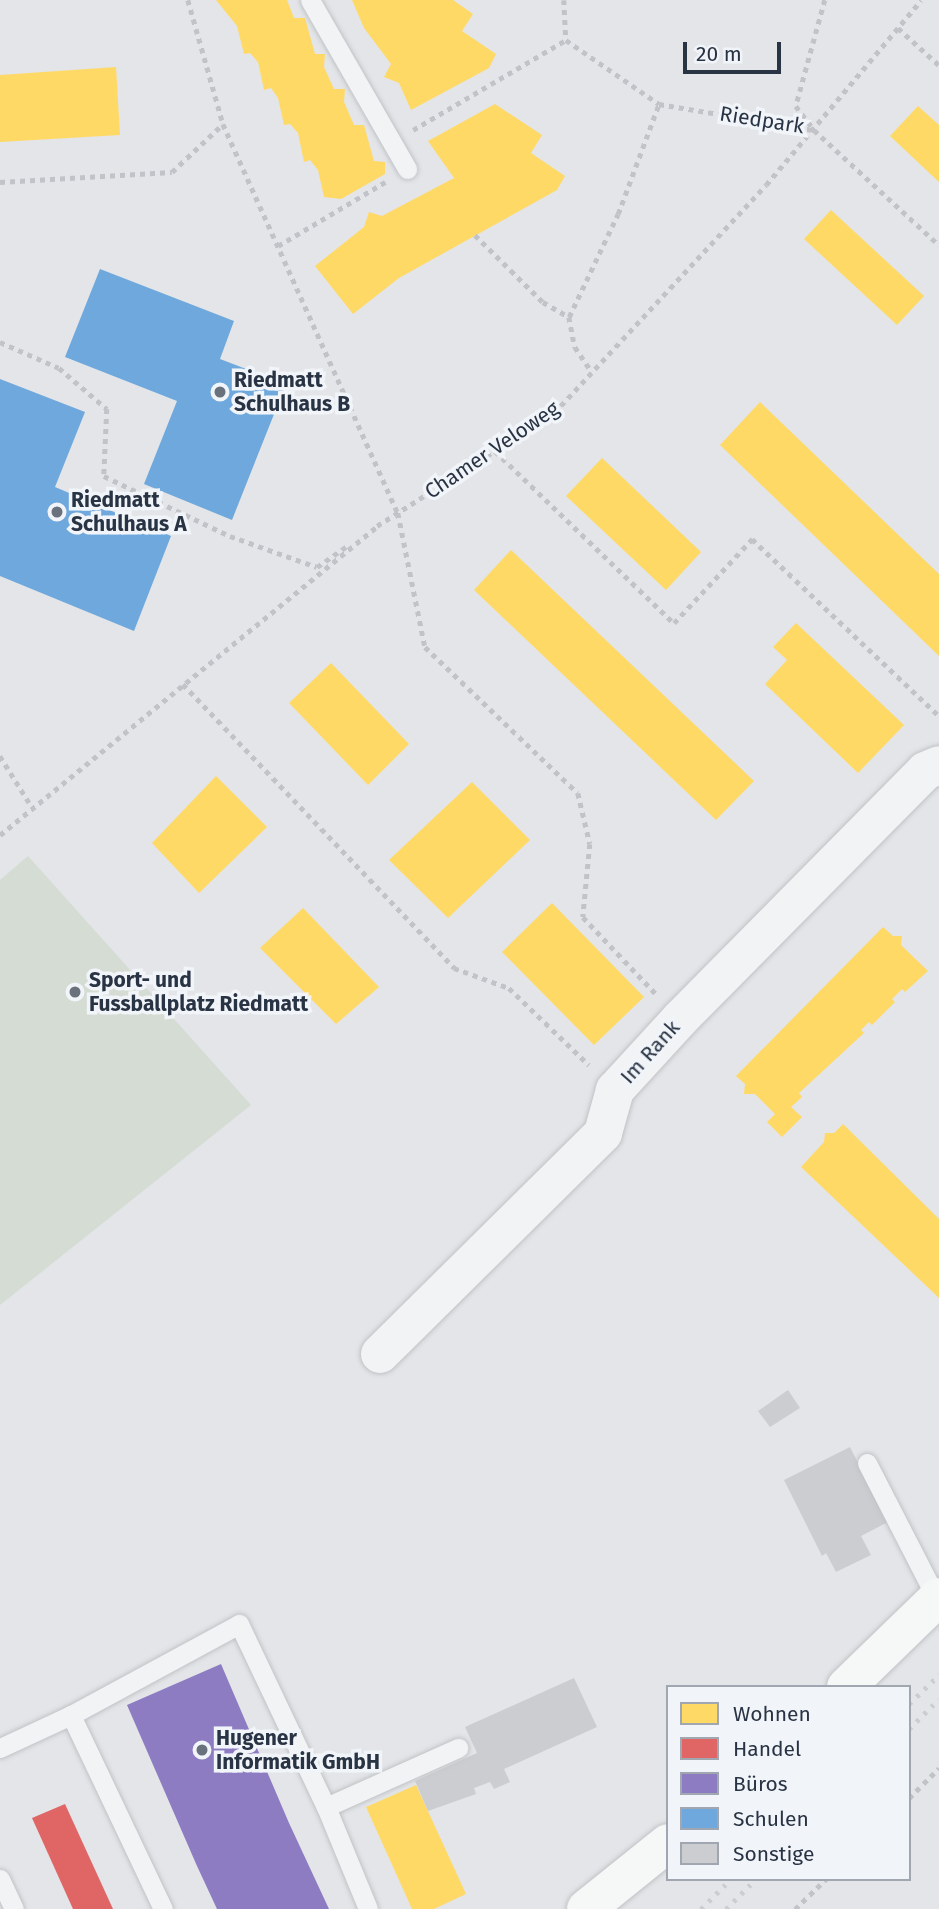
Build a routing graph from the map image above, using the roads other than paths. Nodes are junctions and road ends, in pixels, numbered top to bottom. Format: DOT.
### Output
graph roads {
  1 [pos="310,0"];
  2 [pos="407,169"];
  3 [pos="939,765"];
  4 [pos="380,1354"];
  5 [pos="867,1463"];
  6 [pos="938,1598"];
  7 [pos="848,1685"];
  8 [pos="71,1715"];
  9 [pos="0,1748"];
  10 [pos="458,1748"];
  11 [pos="326,1807"];
  12 [pos="666,1845"];
  13 [pos="0,1879"];
  14 [pos="14,1909"];
  15 [pos="163,1909"];
  16 [pos="368,1909"];
  17 [pos="586,1909"];
  1 -- 2 [label="lane"];
  3 -- 4 [label="street, Im Rank"];
  5 -- 6 [label="lane"];
  6 -- 7 [label="main road"];
  8 -- 9 [label="lane"];
  8 -- 11 [label="lane"];
  8 -- 15 [label="lane"];
  10 -- 11 [label="lane"];
  11 -- 16 [label="lane"];
  12 -- 17 [label="main road"];
  13 -- 14 [label="lane"];
}
